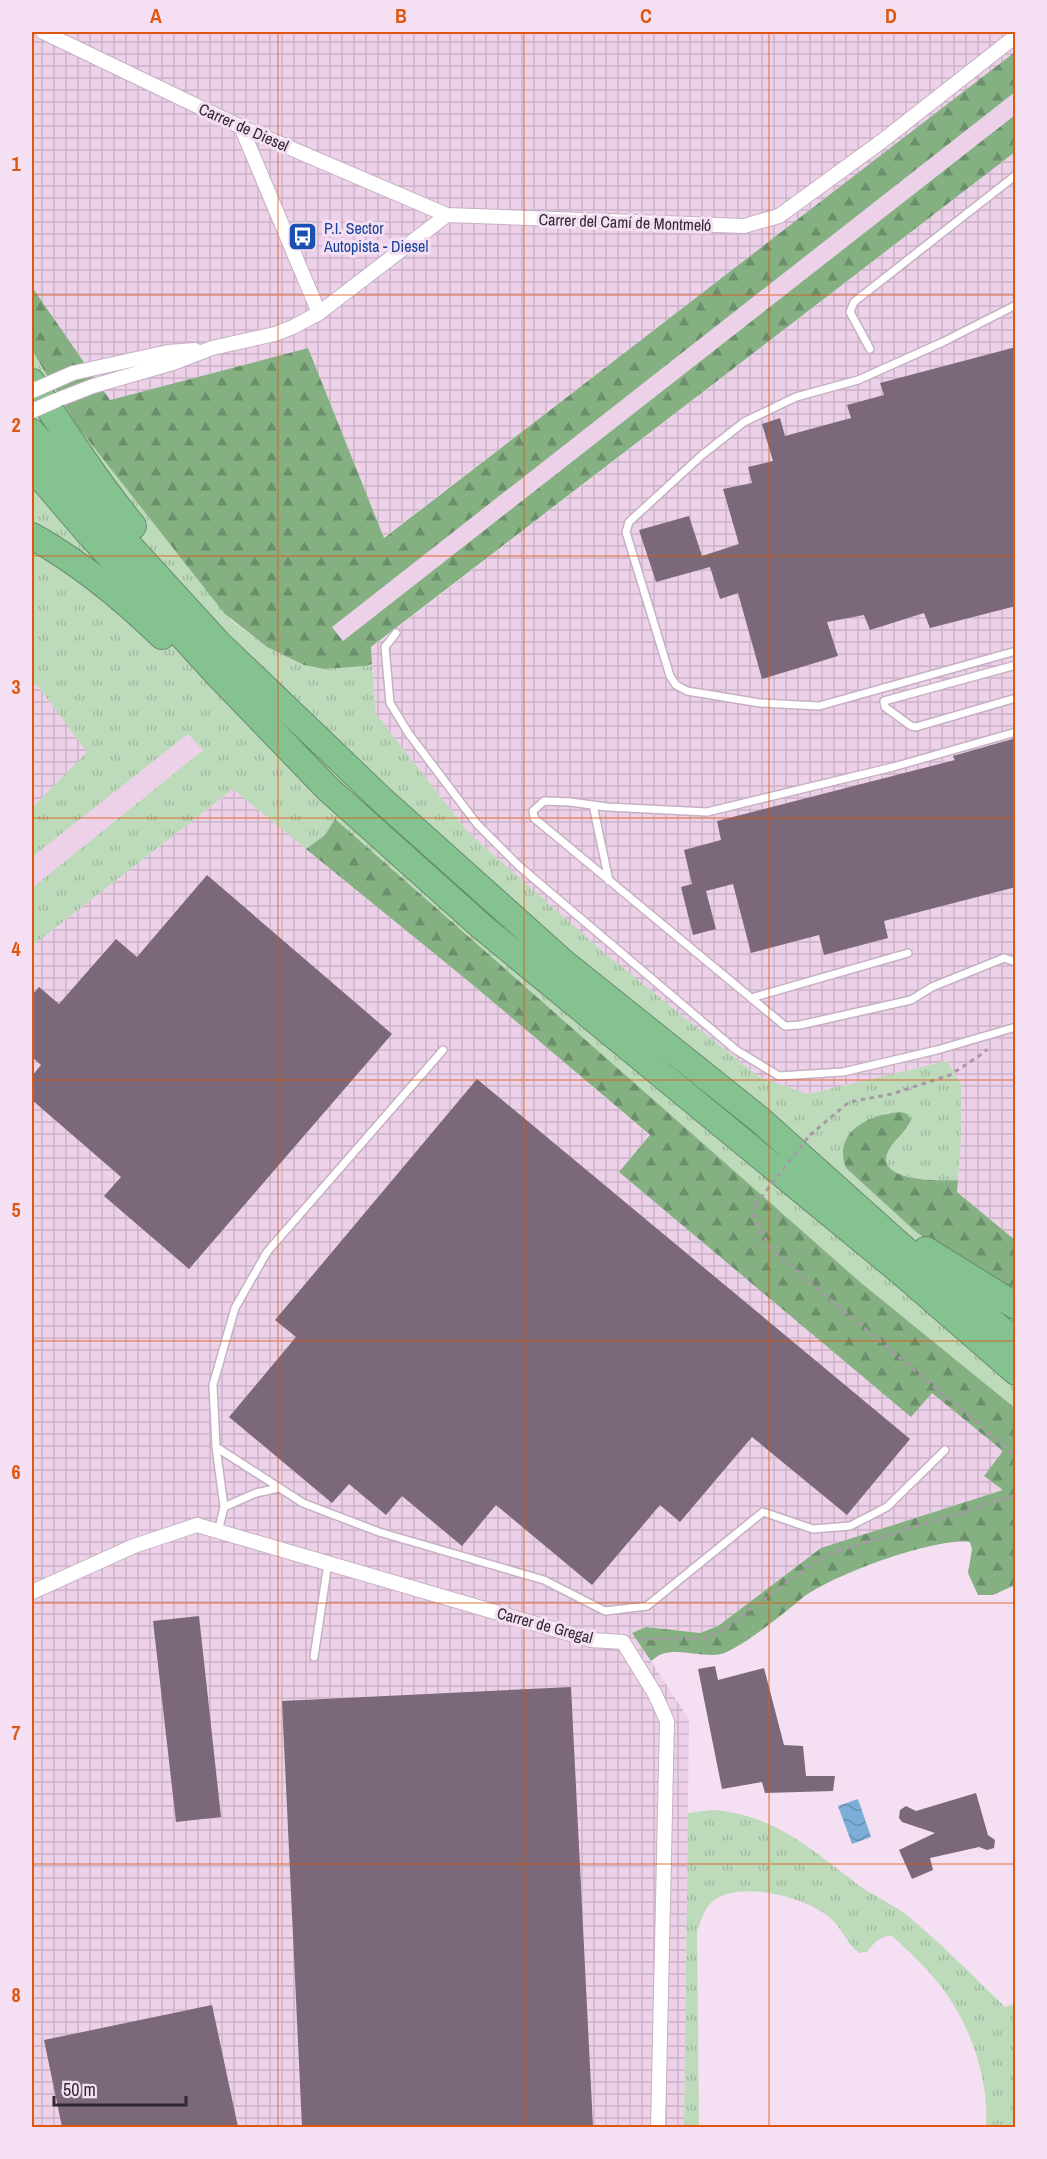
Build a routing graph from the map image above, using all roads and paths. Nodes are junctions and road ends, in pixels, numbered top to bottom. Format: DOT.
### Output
graph roads {
  1 [pos="43,32"];
  2 [pos="1016,36"];
  3 [pos="241,127"];
  4 [pos="1016,175"];
  5 [pos="447,215"];
  6 [pos="1016,305"];
  7 [pos="319,313"];
  8 [pos="212,348"];
  9 [pos="870,349"];
  10 [pos="32,382"];
  11 [pos="32,391"];
  12 [pos="32,411"];
  13 [pos="32,432"];
  14 [pos="32,467"];
  15 [pos="32,536"];
  16 [pos="396,633"];
  17 [pos="1016,651"];
  18 [pos="1016,664"];
  19 [pos="1016,698"];
  20 [pos="280,701"];
  21 [pos="1016,732"];
  22 [pos="327,788"];
  23 [pos="592,805"];
  24 [pos="609,881"];
  25 [pos="908,953"];
  26 [pos="1016,962"];
  27 [pos="751,998"];
  28 [pos="1016,1027"];
  29 [pos="995,1034"];
  30 [pos="443,1050"];
  31 [pos="838,1190"];
  32 [pos="1016,1306"];
  33 [pos="1016,1342"];
  34 [pos="1016,1372"];
  35 [pos="216,1447"];
  36 [pos="945,1450"];
  37 [pos="1016,1456"];
  38 [pos="279,1488"];
  39 [pos="1016,1495"];
  40 [pos="224,1507"];
  41 [pos="218,1532"];
  42 [pos="328,1563"];
  43 [pos="32,1592"];
  44 [pos="623,1642"];
  45 [pos="314,1657"];
  46 [pos="658,2127"];
  1 -- 3 [label="street, Carrer de Diesel"];
  2 -- 5 [label="street, Carrer del Camí de Montmeló"];
  3 -- 5 [label="street, Carrer de Diesel"];
  3 -- 7 [label="street"];
  4 -- 9 [label="lane"];
  5 -- 7 [label="street"];
  6 -- 17 [label="lane"];
  7 -- 8 [label="street"];
  8 -- 11 [label="street, bridge"];
  8 -- 12 [label="street, bridge"];
  10 -- 20 [label="highway"];
  13 -- 20 [label="highway"];
  14 -- 22 [label="highway"];
  15 -- 22 [label="highway"];
  16 -- 29 [label="lane"];
  18 -- 19 [label="lane"];
  20 -- 31 [label="highway"];
  21 -- 23 [label="lane"];
  22 -- 34 [label="highway"];
  23 -- 24 [label="lane"];
  23 -- 24 [label="lane"];
  24 -- 27 [label="lane"];
  25 -- 27 [label="lane"];
  26 -- 27 [label="lane"];
  28 -- 29 [label="lane"];
  29 -- 37 [label="path, bridge"];
  30 -- 35 [label="lane"];
  31 -- 32 [label="highway"];
  31 -- 33 [label="highway"];
  35 -- 38 [label="lane"];
  35 -- 40 [label="lane"];
  36 -- 38 [label="lane"];
  38 -- 40 [label="lane"];
  39 -- 44 [label="path"];
  40 -- 41 [label="lane"];
  41 -- 42 [label="street, Carrer de Gregal"];
  41 -- 43 [label="street, Carrer de Gregal"];
  42 -- 44 [label="street, Carrer de Gregal"];
  42 -- 45 [label="lane"];
  44 -- 46 [label="street"];
}
